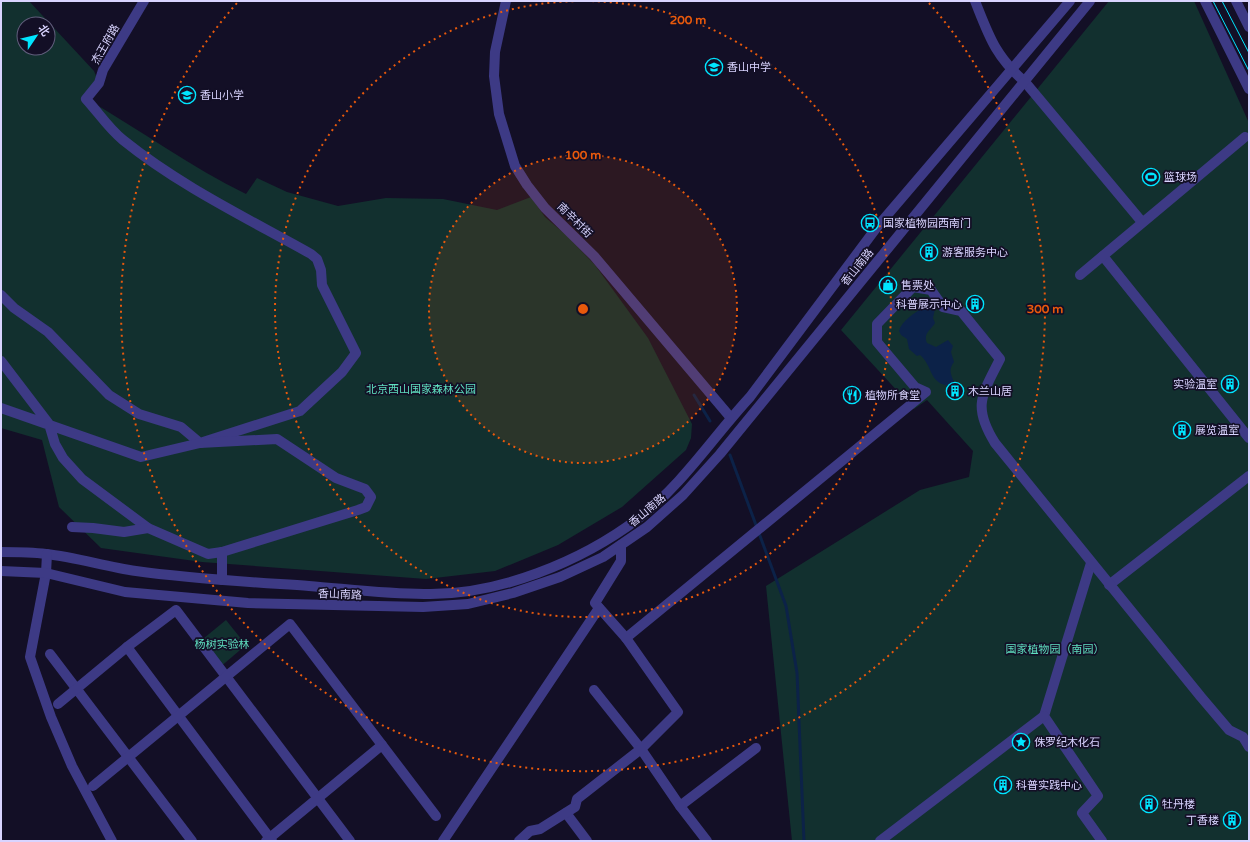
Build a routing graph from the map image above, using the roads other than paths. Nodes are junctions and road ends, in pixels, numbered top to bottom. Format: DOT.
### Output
graph roads {
  1 [pos="144,1"];
  2 [pos="506,1"];
  3 [pos="975,1"];
  4 [pos="1070,1"];
  5 [pos="1090,1"];
  6 [pos="1205,1"];
  7 [pos="1236,1"];
  8 [pos="1249,27"];
  9 [pos="1011,70"];
  10 [pos="1025,82"];
  11 [pos="1249,89"];
  12 [pos="1245,138"];
  13 [pos="1142,222"];
  14 [pos="1103,256"];
  15 [pos="1080,275"];
  16 [pos="1,295"];
  17 [pos="1,360"];
  18 [pos="1,408"];
  19 [pos="730,418"];
  20 [pos="49,424"];
  21 [pos="1249,438"];
  22 [pos="200,443"];
  23 [pos="1249,476"];
  24 [pos="72,527"];
  25 [pos="148,528"];
  26 [pos="621,545"];
  27 [pos="1,552"];
  28 [pos="222,552"];
  29 [pos="47,554"];
  30 [pos="1091,563"];
  31 [pos="1,571"];
  32 [pos="46,573"];
  33 [pos="222,580"];
  34 [pos="1109,584"];
  35 [pos="599,608"];
  36 [pos="626,638"];
  37 [pos="127,647"];
  38 [pos="50,654"];
  39 [pos="226,677"];
  40 [pos="76,688"];
  41 [pos="594,690"];
  42 [pos="58,704"];
  43 [pos="179,716"];
  44 [pos="1044,716"];
  45 [pos="382,744"];
  46 [pos="1249,747"];
  47 [pos="756,748"];
  48 [pos="640,749"];
  49 [pos="128,757"];
  50 [pos="93,786"];
  51 [pos="318,798"];
  52 [pos="680,806"];
  53 [pos="566,813"];
  54 [pos="436,816"];
  55 [pos="270,840"];
  56 [pos="112,841"];
  57 [pos="192,841"];
  58 [pos="350,841"];
  59 [pos="443,841"];
  60 [pos="519,841"];
  61 [pos="587,841"];
  62 [pos="707,841"];
  63 [pos="880,841"];
  64 [pos="1102,841"];
  1 -- 22 [label="street, 杰王府路"];
  2 -- 19 [label="street, 南辛村街"];
  3 -- 9 [label="street"];
  4 -- 9 [label="street, 香山南路"];
  5 -- 10 [label="street, 香山南路"];
  6 -- 11 [label="street"];
  7 -- 8 [label="street"];
  9 -- 10 [label="street"];
  9 -- 19 [label="street, 香山南路"];
  10 -- 13 [label="street"];
  10 -- 26 [label="street, 香山南路"];
  12 -- 13 [label="street"];
  13 -- 14 [label="street"];
  14 -- 15 [label="street"];
  14 -- 21 [label="street"];
  16 -- 22 [label="street"];
  17 -- 20 [label="street"];
  18 -- 20 [label="street"];
  19 -- 33 [label="street, 香山南路"];
  20 -- 22 [label="street"];
  20 -- 25 [label="street"];
  22 -- 28 [label="street"];
  23 -- 34 [label="street"];
  24 -- 25 [label="street"];
  25 -- 28 [label="street"];
  26 -- 32 [label="street, 香山南路"];
  26 -- 35 [label="street"];
  27 -- 29 [label="street, 香山南路"];
  28 -- 33 [label="street"];
  29 -- 32 [label="street"];
  29 -- 33 [label="street, 香山南路"];
  30 -- 34 [label="street"];
  30 -- 36 [label="street"];
  30 -- 44 [label="street"];
  31 -- 32 [label="street, 香山南路"];
  32 -- 56 [label="street"];
  34 -- 46 [label="street"];
  35 -- 36 [label="street"];
  35 -- 59 [label="street"];
  36 -- 48 [label="street"];
  37 -- 39 [label="street"];
  37 -- 40 [label="street"];
  37 -- 43 [label="street"];
  38 -- 40 [label="street"];
  39 -- 43 [label="street"];
  39 -- 45 [label="street"];
  39 -- 51 [label="street"];
  40 -- 42 [label="street"];
  40 -- 49 [label="street"];
  41 -- 48 [label="street"];
  43 -- 49 [label="street"];
  43 -- 55 [label="street"];
  44 -- 63 [label="street"];
  44 -- 64 [label="street"];
  45 -- 51 [label="street"];
  45 -- 54 [label="street"];
  47 -- 52 [label="street"];
  48 -- 52 [label="street"];
  48 -- 53 [label="street"];
  49 -- 50 [label="street"];
  49 -- 57 [label="street"];
  51 -- 55 [label="street"];
  51 -- 58 [label="street"];
  52 -- 62 [label="street"];
  53 -- 60 [label="street"];
  53 -- 61 [label="street"];
}
